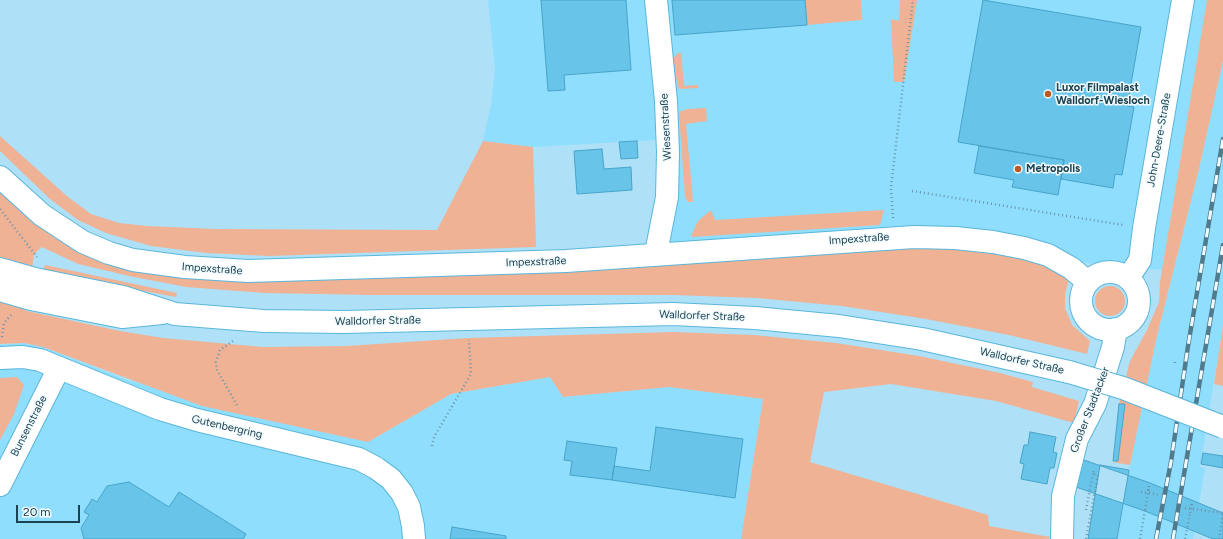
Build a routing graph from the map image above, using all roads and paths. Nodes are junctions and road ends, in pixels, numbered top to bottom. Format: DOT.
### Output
graph roads {
  1 [pos="656,0"];
  2 [pos="914,0"];
  3 [pos="1183,0"];
  4 [pos="0,177"];
  5 [pos="912,191"];
  6 [pos="0,209"];
  7 [pos="1144,228"];
  8 [pos="895,237"];
  9 [pos="656,253"];
  10 [pos="39,259"];
  11 [pos="0,269"];
  12 [pos="1128,278"];
  13 [pos="1088,282"];
  14 [pos="0,290"];
  15 [pos="167,312"];
  16 [pos="17,313"];
  17 [pos="1116,329"];
  18 [pos="469,334"];
  19 [pos="233,341"];
  20 [pos="2,358"];
  21 [pos="59,368"];
  22 [pos="1223,427"];
  23 [pos="235,429"];
  24 [pos="432,446"];
  25 [pos="1094,467"];
  26 [pos="1092,478"];
  27 [pos="0,485"];
  28 [pos="1141,492"];
  29 [pos="1148,493"];
  30 [pos="1160,495"];
  31 [pos="1087,504"];
  32 [pos="1185,508"];
  33 [pos="1191,509"];
  34 [pos="1223,513"];
  35 [pos="1222,525"];
  36 [pos="414,539"];
  37 [pos="1062,539"];
  38 [pos="1086,539"];
  39 [pos="1140,539"];
  40 [pos="1186,539"];
  41 [pos="1219,539"];
  1 -- 9 [label="street, Wiesenstraße"];
  2 -- 8 [label="path"];
  3 -- 7 [label="street, John-Deere-Straße"];
  4 -- 9 [label="street, Impexstraße"];
  5 -- 7 [label="path"];
  6 -- 10 [label="path"];
  7 -- 12 [label="street, John-Deere-Straße"];
  8 -- 9 [label="street, Impexstraße"];
  8 -- 13 [label="street, Impexstraße"];
  11 -- 15 [label="street, Walldorfer Straße"];
  12 -- 13 [label="street"];
  12 -- 17 [label="street"];
  13 -- 17 [label="street"];
  14 -- 15 [label="street, Walldorfer Straße"];
  15 -- 22 [label="street, Walldorfer Straße, bridge"];
  16 -- 20 [label="path"];
  17 -- 37 [label="street, Großer Stadtacker"];
  18 -- 24 [label="path"];
  19 -- 23 [label="path"];
  20 -- 21 [label="street, Gutenbergring"];
  21 -- 23 [label="street, Gutenbergring"];
  21 -- 27 [label="street, Bunsenstraße"];
  23 -- 36 [label="street, Gutenbergring"];
  25 -- 38 [label="path"];
  26 -- 31 [label="path"];
  28 -- 29 [label="path"];
  29 -- 30 [label="path"];
  29 -- 39 [label="path, bridge"];
  32 -- 33 [label="path"];
  33 -- 34 [label="path"];
  33 -- 40 [label="path, bridge"];
  34 -- 35 [label="path"];
  35 -- 41 [label="path"];
}
